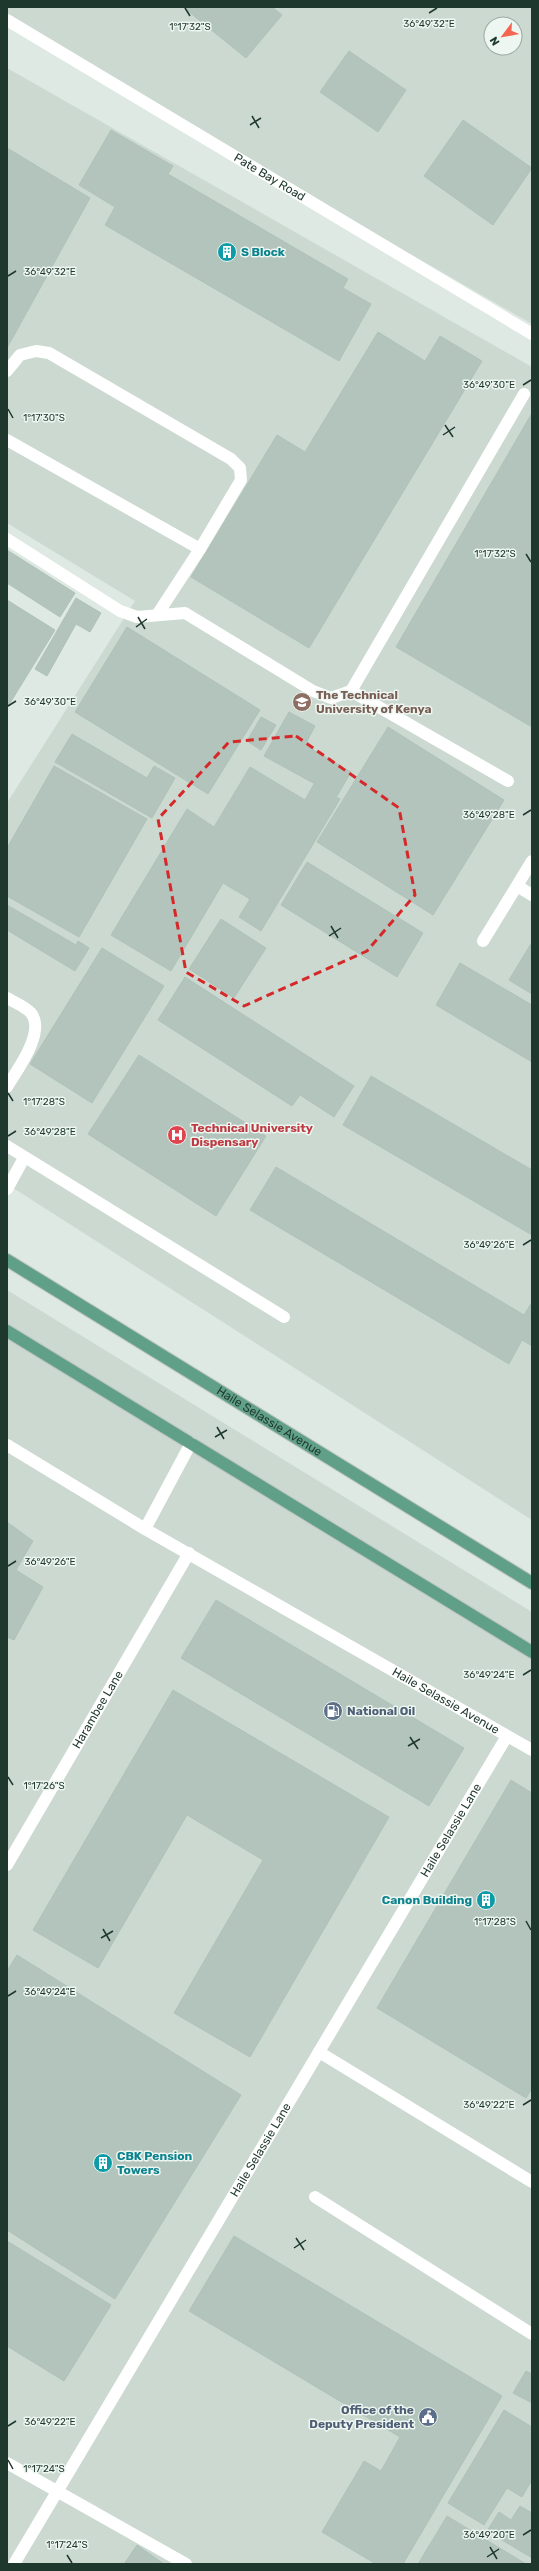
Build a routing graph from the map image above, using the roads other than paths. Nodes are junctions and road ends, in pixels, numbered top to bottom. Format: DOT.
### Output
graph roads {
  1 [pos="7,20"];
  2 [pos="532,334"];
  3 [pos="7,371"];
  4 [pos="524,394"];
  5 [pos="7,440"];
  6 [pos="7,539"];
  7 [pos="200,549"];
  8 [pos="157,615"];
  9 [pos="351,691"];
  10 [pos="508,781"];
  11 [pos="532,861"];
  12 [pos="517,886"];
  13 [pos="532,895"];
  14 [pos="483,941"];
  15 [pos="7,998"];
  16 [pos="7,1087"];
  17 [pos="7,1146"];
  18 [pos="24,1158"];
  19 [pos="7,1189"];
  20 [pos="7,1260"];
  21 [pos="284,1317"];
  22 [pos="7,1331"];
  23 [pos="7,1444"];
  24 [pos="191,1444"];
  25 [pos="145,1529"];
  26 [pos="189,1553"];
  27 [pos="532,1583"];
  28 [pos="532,1652"];
  29 [pos="507,1736"];
  30 [pos="532,1750"];
  31 [pos="7,1865"];
  32 [pos="319,2052"];
  33 [pos="532,2182"];
  34 [pos="315,2197"];
  35 [pos="532,2334"];
  36 [pos="7,2463"];
  37 [pos="58,2492"];
  38 [pos="14,2564"];
  39 [pos="186,2564"];
  1 -- 2 [label="lane, Pate Bay Road"];
  3 -- 7 [label="lane"];
  4 -- 9 [label="lane"];
  5 -- 7 [label="lane"];
  6 -- 8 [label="lane"];
  7 -- 8 [label="lane"];
  8 -- 9 [label="lane"];
  9 -- 10 [label="lane"];
  11 -- 12 [label="lane"];
  12 -- 13 [label="lane"];
  12 -- 14 [label="lane"];
  15 -- 16 [label="lane"];
  17 -- 18 [label="lane"];
  18 -- 19 [label="lane"];
  18 -- 21 [label="lane"];
  20 -- 27 [label="main road, Haile Selassie Avenue"];
  22 -- 24 [label="main road"];
  23 -- 25 [label="lane, Haile Selassie Avenue"];
  24 -- 25 [label="lane"];
  24 -- 28 [label="main road"];
  25 -- 26 [label="lane, Haile Selassie Avenue"];
  26 -- 29 [label="lane, Haile Selassie Avenue"];
  26 -- 31 [label="lane, Harambee Lane"];
  29 -- 30 [label="lane, Haile Selassie Avenue"];
  29 -- 32 [label="lane, Haile Selassie Lane"];
  32 -- 33 [label="lane"];
  32 -- 37 [label="lane, Haile Selassie Lane"];
  34 -- 35 [label="lane"];
  36 -- 37 [label="lane"];
  37 -- 38 [label="lane, Haile Selassie Lane"];
  37 -- 39 [label="lane"];
}
